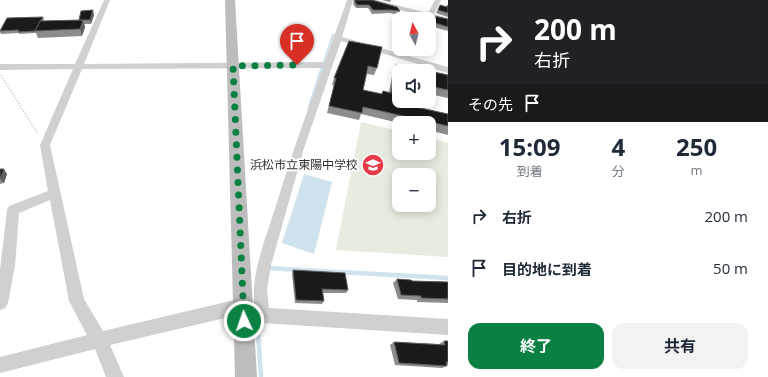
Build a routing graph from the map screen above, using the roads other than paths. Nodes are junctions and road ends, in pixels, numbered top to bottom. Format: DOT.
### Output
graph roads {
  1 [pos="107,0"];
  2 [pos="230,0"];
  3 [pos="350,0"];
  4 [pos="367,0"];
  5 [pos="438,0"];
  6 [pos="411,12"];
  7 [pos="432,12"];
  8 [pos="436,18"];
  9 [pos="448,20"];
  10 [pos="338,38"];
  11 [pos="407,58"];
  12 [pos="328,65"];
  13 [pos="233,66"];
  14 [pos="0,67"];
  15 [pos="78,68"];
  16 [pos="448,70"];
  17 [pos="55,193"];
  18 [pos="4,266"];
  19 [pos="0,303"];
  20 [pos="243,306"];
  21 [pos="262,315"];
  22 [pos="448,327"];
  23 [pos="99,340"];
  24 [pos="0,365"];
  25 [pos="115,377"];
  26 [pos="246,377"];
  1 -- 15 [label="street"];
  2 -- 13 [label="street"];
  3 -- 10 [label="street"];
  4 -- 6 [label="street"];
  5 -- 7 [label="street"];
  8 -- 9 [label="street"];
  10 -- 11 [label="street"];
  10 -- 12 [label="street"];
  11 -- 16 [label="street"];
  12 -- 13 [label="street"];
  12 -- 21 [label="street"];
  13 -- 15 [label="street"];
  13 -- 20 [label="street"];
  14 -- 15 [label="street"];
  15 -- 17 [label="street"];
  17 -- 18 [label="street"];
  17 -- 23 [label="street"];
  18 -- 19 [label="street"];
  20 -- 21 [label="street"];
  20 -- 23 [label="street"];
  20 -- 26 [label="street"];
  21 -- 22 [label="street"];
  23 -- 24 [label="street"];
  23 -- 25 [label="street"];
}
